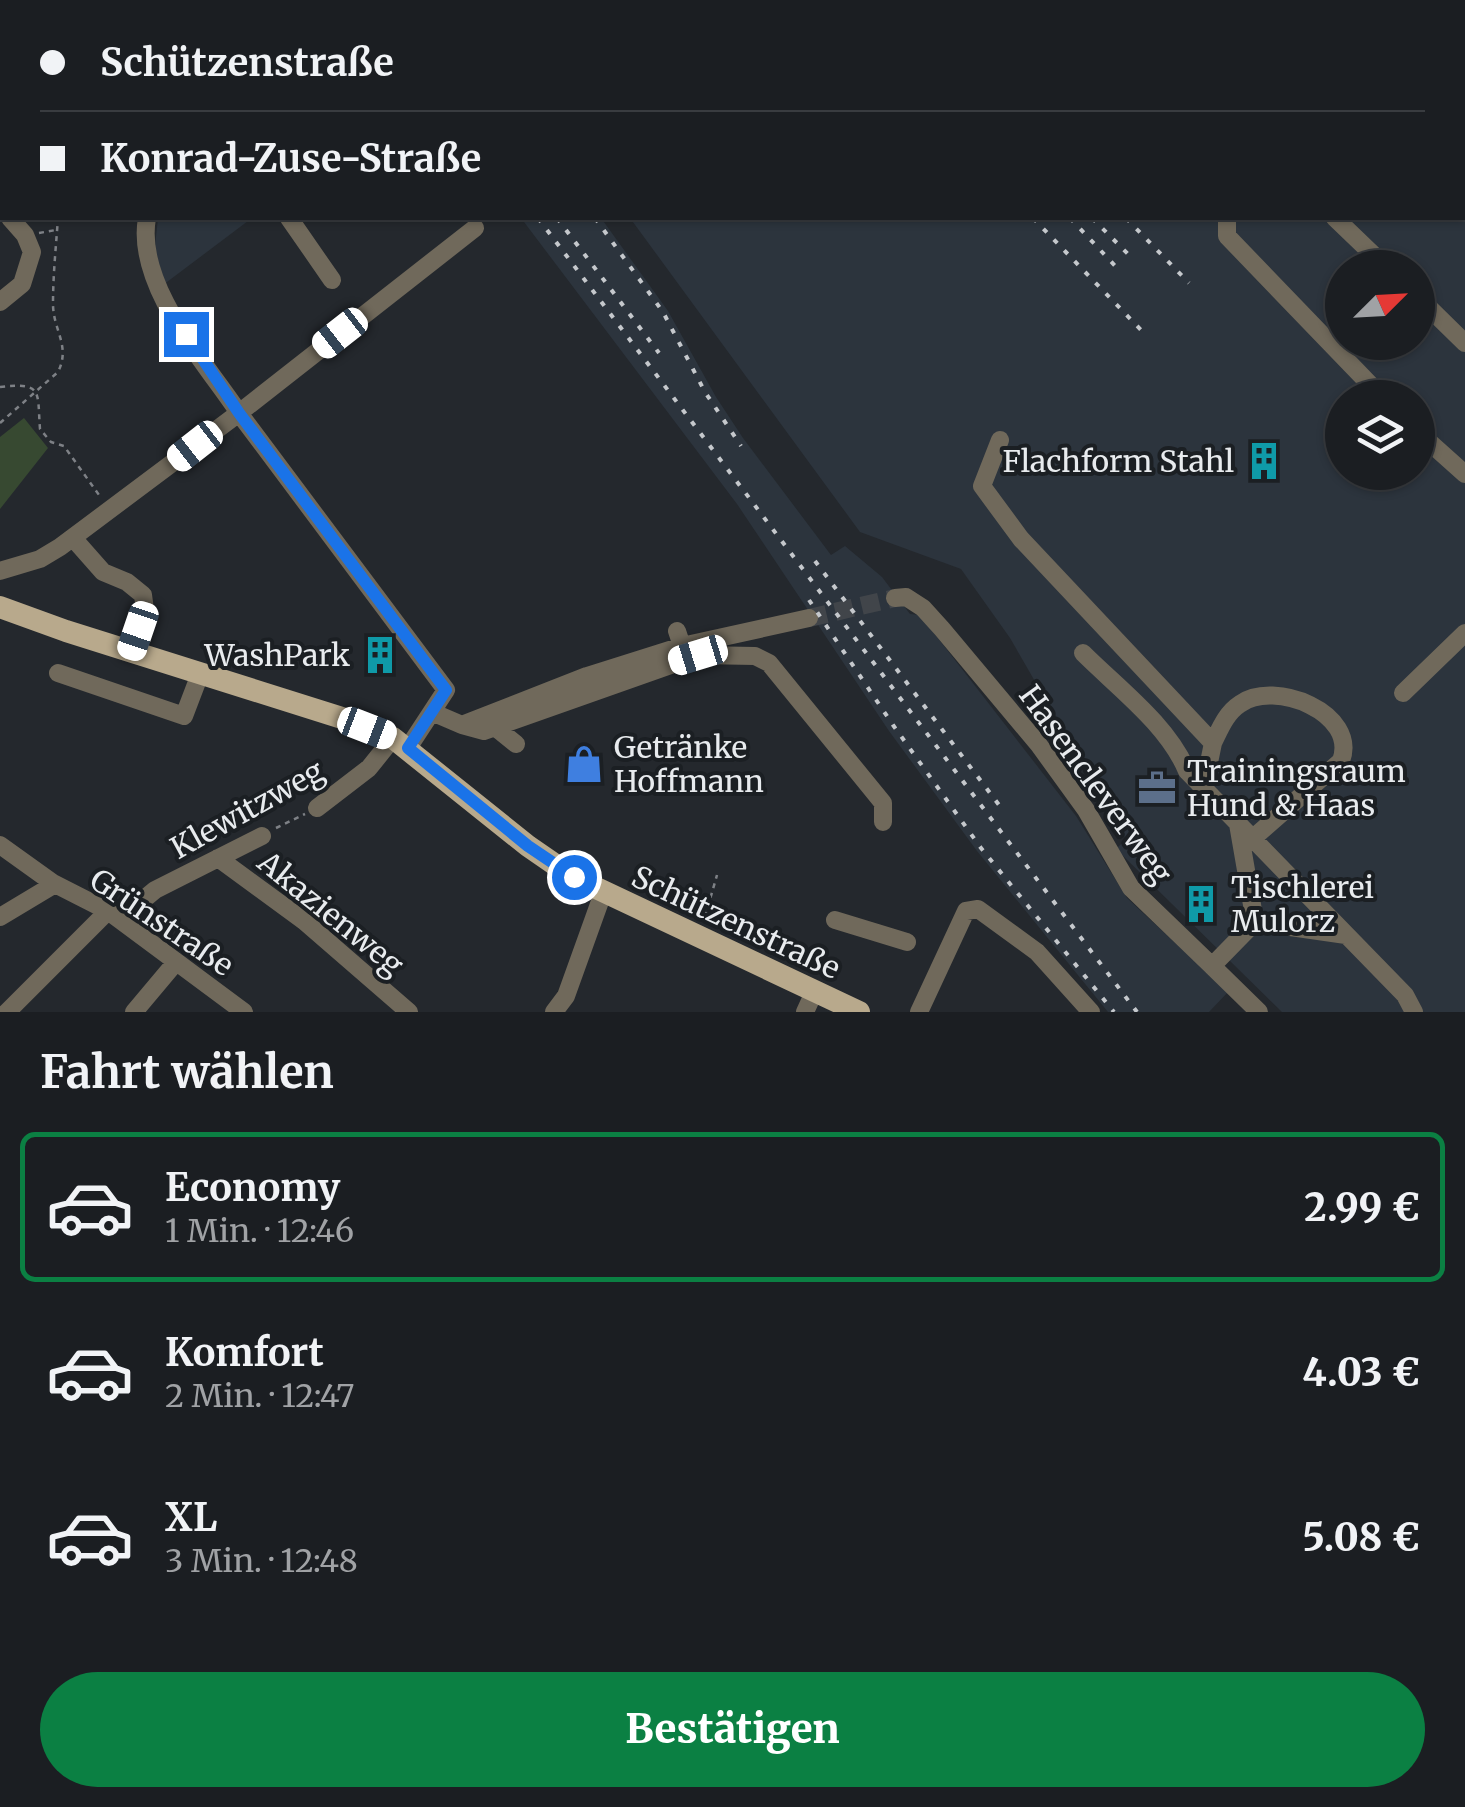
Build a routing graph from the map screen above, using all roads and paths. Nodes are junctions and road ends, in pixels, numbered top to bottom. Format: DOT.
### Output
graph roads {
  1 [pos="12,220"];
  2 [pos="58,220"];
  3 [pos="147,220"];
  4 [pos="290,220"];
  5 [pos="1227,220"];
  6 [pos="1338,220"];
  7 [pos="476,228"];
  8 [pos="1369,250"];
  9 [pos="332,280"];
  10 [pos="0,302"];
  11 [pos="1435,312"];
  12 [pos="1463,336"];
  13 [pos="1366,380"];
  14 [pos="0,387"];
  15 [pos="36,392"];
  16 [pos="239,413"];
  17 [pos="0,423"];
  18 [pos="1000,440"];
  19 [pos="1435,447"];
  20 [pos="1465,474"];
  21 [pos="110,510"];
  22 [pos="73,538"];
  23 [pos="0,571"];
  24 [pos="895,598"];
  25 [pos="0,607"];
  26 [pos="810,618"];
  27 [pos="1465,633"];
  28 [pos="131,652"];
  29 [pos="1083,653"];
  30 [pos="58,673"];
  31 [pos="200,674"];
  32 [pos="1404,694"];
  33 [pos="434,713"];
  34 [pos="462,724"];
  35 [pos="494,727"];
  36 [pos="400,743"];
  37 [pos="516,744"];
  38 [pos="1213,744"];
  39 [pos="1204,787"];
  40 [pos="317,808"];
  41 [pos="884,822"];
  42 [pos="1238,824"];
  43 [pos="262,836"];
  44 [pos="1252,839"];
  45 [pos="0,845"];
  46 [pos="218,858"];
  47 [pos="717,875"];
  48 [pos="55,884"];
  49 [pos="603,893"];
  50 [pos="114,915"];
  51 [pos="0,917"];
  52 [pos="835,920"];
  53 [pos="1255,922"];
  54 [pos="1346,935"];
  55 [pos="699,939"];
  56 [pos="906,942"];
  57 [pos="176,962"];
  58 [pos="1212,966"];
  59 [pos="810,1001"];
  60 [pos="7,1012"];
  61 [pos="134,1012"];
  62 [pos="244,1012"];
  63 [pos="408,1012"];
  64 [pos="554,1012"];
  65 [pos="859,1012"];
  66 [pos="921,1012"];
  67 [pos="1092,1012"];
  68 [pos="1259,1012"];
  69 [pos="1414,1012"];
  1 -- 10 [label="street"];
  2 -- 15 [label="path"];
  3 -- 16 [label="street"];
  4 -- 9 [label="street"];
  5 -- 13 [label="street"];
  6 -- 8 [label="street"];
  7 -- 16 [label="street"];
  11 -- 12 [label="street"];
  14 -- 15 [label="path"];
  15 -- 17 [label="path"];
  15 -- 21 [label="path"];
  16 -- 21 [label="street"];
  16 -- 33 [label="street"];
  18 -- 38 [label="street"];
  19 -- 20 [label="street"];
  21 -- 22 [label="street"];
  22 -- 23 [label="street"];
  22 -- 28 [label="street"];
  24 -- 58 [label="street, Hasencleverweg"];
  25 -- 28 [label="main road, Schützenstraße"];
  26 -- 34 [label="street"];
  27 -- 32 [label="street"];
  28 -- 31 [label="main road, Schützenstraße"];
  29 -- 39 [label="street"];
  30 -- 31 [label="street"];
  31 -- 36 [label="main road, Schützenstraße"];
  33 -- 34 [label="street"];
  33 -- 36 [label="street"];
  34 -- 35 [label="street"];
  35 -- 37 [label="street"];
  35 -- 41 [label="street"];
  36 -- 40 [label="street, Klewitzweg"];
  36 -- 49 [label="main road, Schützenstraße"];
  38 -- 39 [label="street"];
  38 -- 44 [label="street"];
  39 -- 42 [label="street"];
  40 -- 43 [label="path, Klewitzweg"];
  42 -- 44 [label="street"];
  42 -- 53 [label="street"];
  43 -- 46 [label="street, Klewitzweg"];
  44 -- 54 [label="street"];
  45 -- 48 [label="street, Grünstraße"];
  46 -- 50 [label="street, Klewitzweg"];
  46 -- 63 [label="street, Akazienweg"];
  47 -- 55 [label="path"];
  48 -- 50 [label="street, Grünstraße"];
  48 -- 51 [label="street"];
  49 -- 55 [label="main road, Schützenstraße"];
  49 -- 64 [label="street"];
  50 -- 57 [label="street, Grünstraße"];
  50 -- 60 [label="street, Klewitzweg"];
  52 -- 56 [label="street"];
  53 -- 54 [label="street"];
  53 -- 58 [label="street"];
  54 -- 69 [label="street"];
  55 -- 59 [label="main road, Schützenstraße"];
  57 -- 61 [label="street"];
  57 -- 62 [label="street, Grünstraße"];
  58 -- 68 [label="street, Hasencleverweg"];
  59 -- 65 [label="main road, Schützenstraße"];
  66 -- 67 [label="street"];
}
